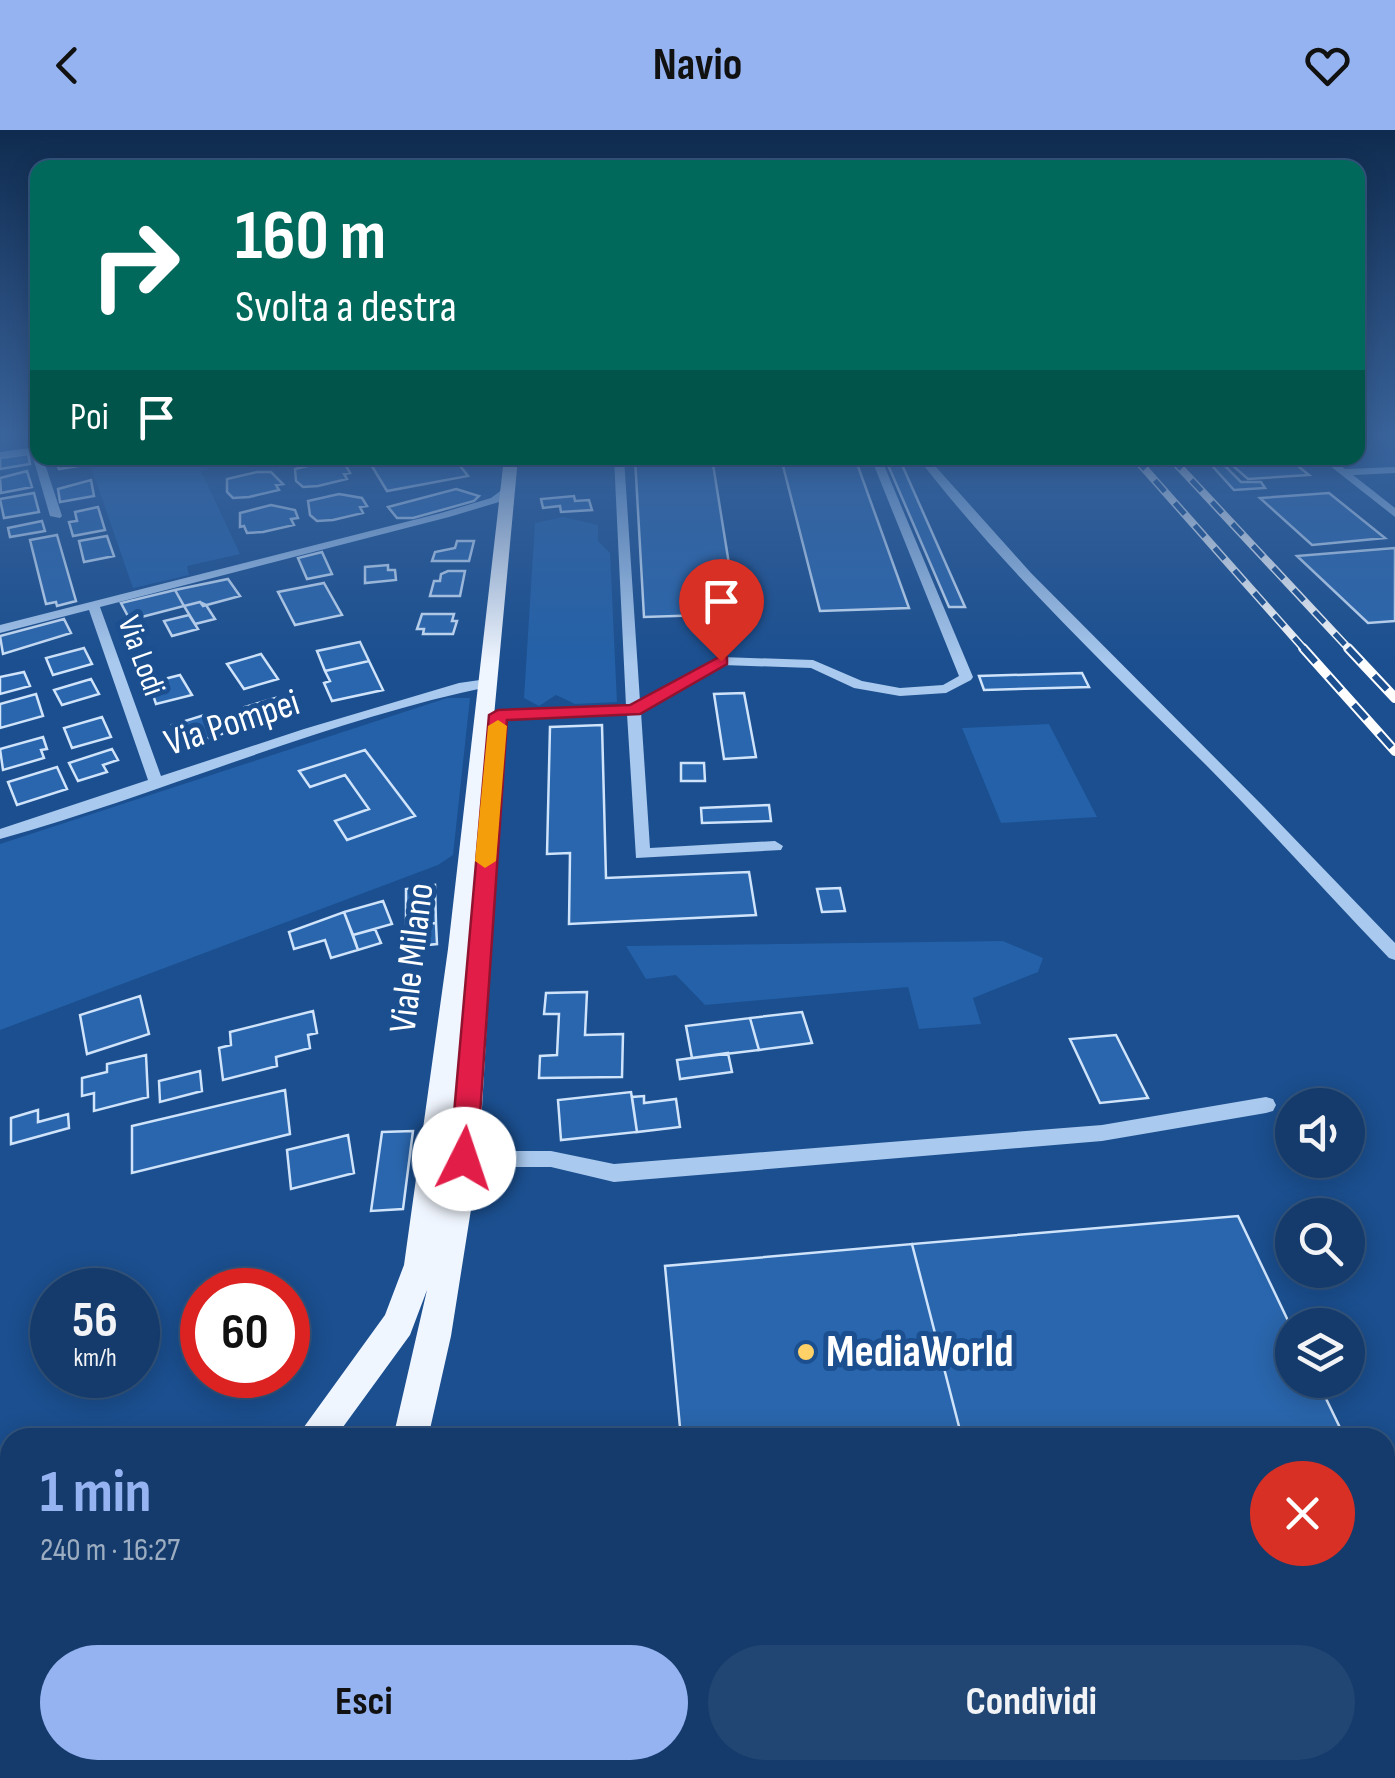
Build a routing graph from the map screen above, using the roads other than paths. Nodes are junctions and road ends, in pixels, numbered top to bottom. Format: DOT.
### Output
graph roads {
  1 [pos="54,510"];
  2 [pos="462,510"];
  3 [pos="505,510"];
  4 [pos="516,510"];
  5 [pos="622,510"];
  6 [pos="897,510"];
  7 [pos="966,510"];
  8 [pos="445,515"];
  9 [pos="56,516"];
  10 [pos="504,520"];
  11 [pos="93,605"];
  12 [pos="0,628"];
  13 [pos="487,683"];
  14 [pos="634,710"];
  15 [pos="498,715"];
  16 [pos="156,783"];
  17 [pos="0,834"];
  18 [pos="774,846"];
  19 [pos="1395,954"];
  20 [pos="1266,1105"];
  21 [pos="464,1159"];
  22 [pos="320,1428"];
  23 [pos="412,1428"];
  1 -- 9 [label="street"];
  2 -- 8 [label="street"];
  3 -- 10 [label="main road, Viale Milano"];
  4 -- 15 [label="main road, Viale Milano"];
  5 -- 14 [label="street"];
  6 -- 14 [label="street"];
  7 -- 19 [label="street"];
  8 -- 10 [label="street"];
  8 -- 11 [label="street"];
  10 -- 13 [label="main road, Viale Milano"];
  11 -- 12 [label="street"];
  11 -- 16 [label="street, Via Lodi"];
  13 -- 16 [label="street, Via Pompei"];
  13 -- 22 [label="main road, Viale Milano"];
  14 -- 15 [label="street"];
  14 -- 18 [label="street"];
  15 -- 21 [label="main road, Viale Milano"];
  16 -- 17 [label="street, Via Pompei"];
  20 -- 21 [label="street"];
  21 -- 23 [label="main road, Viale Milano"];
}
